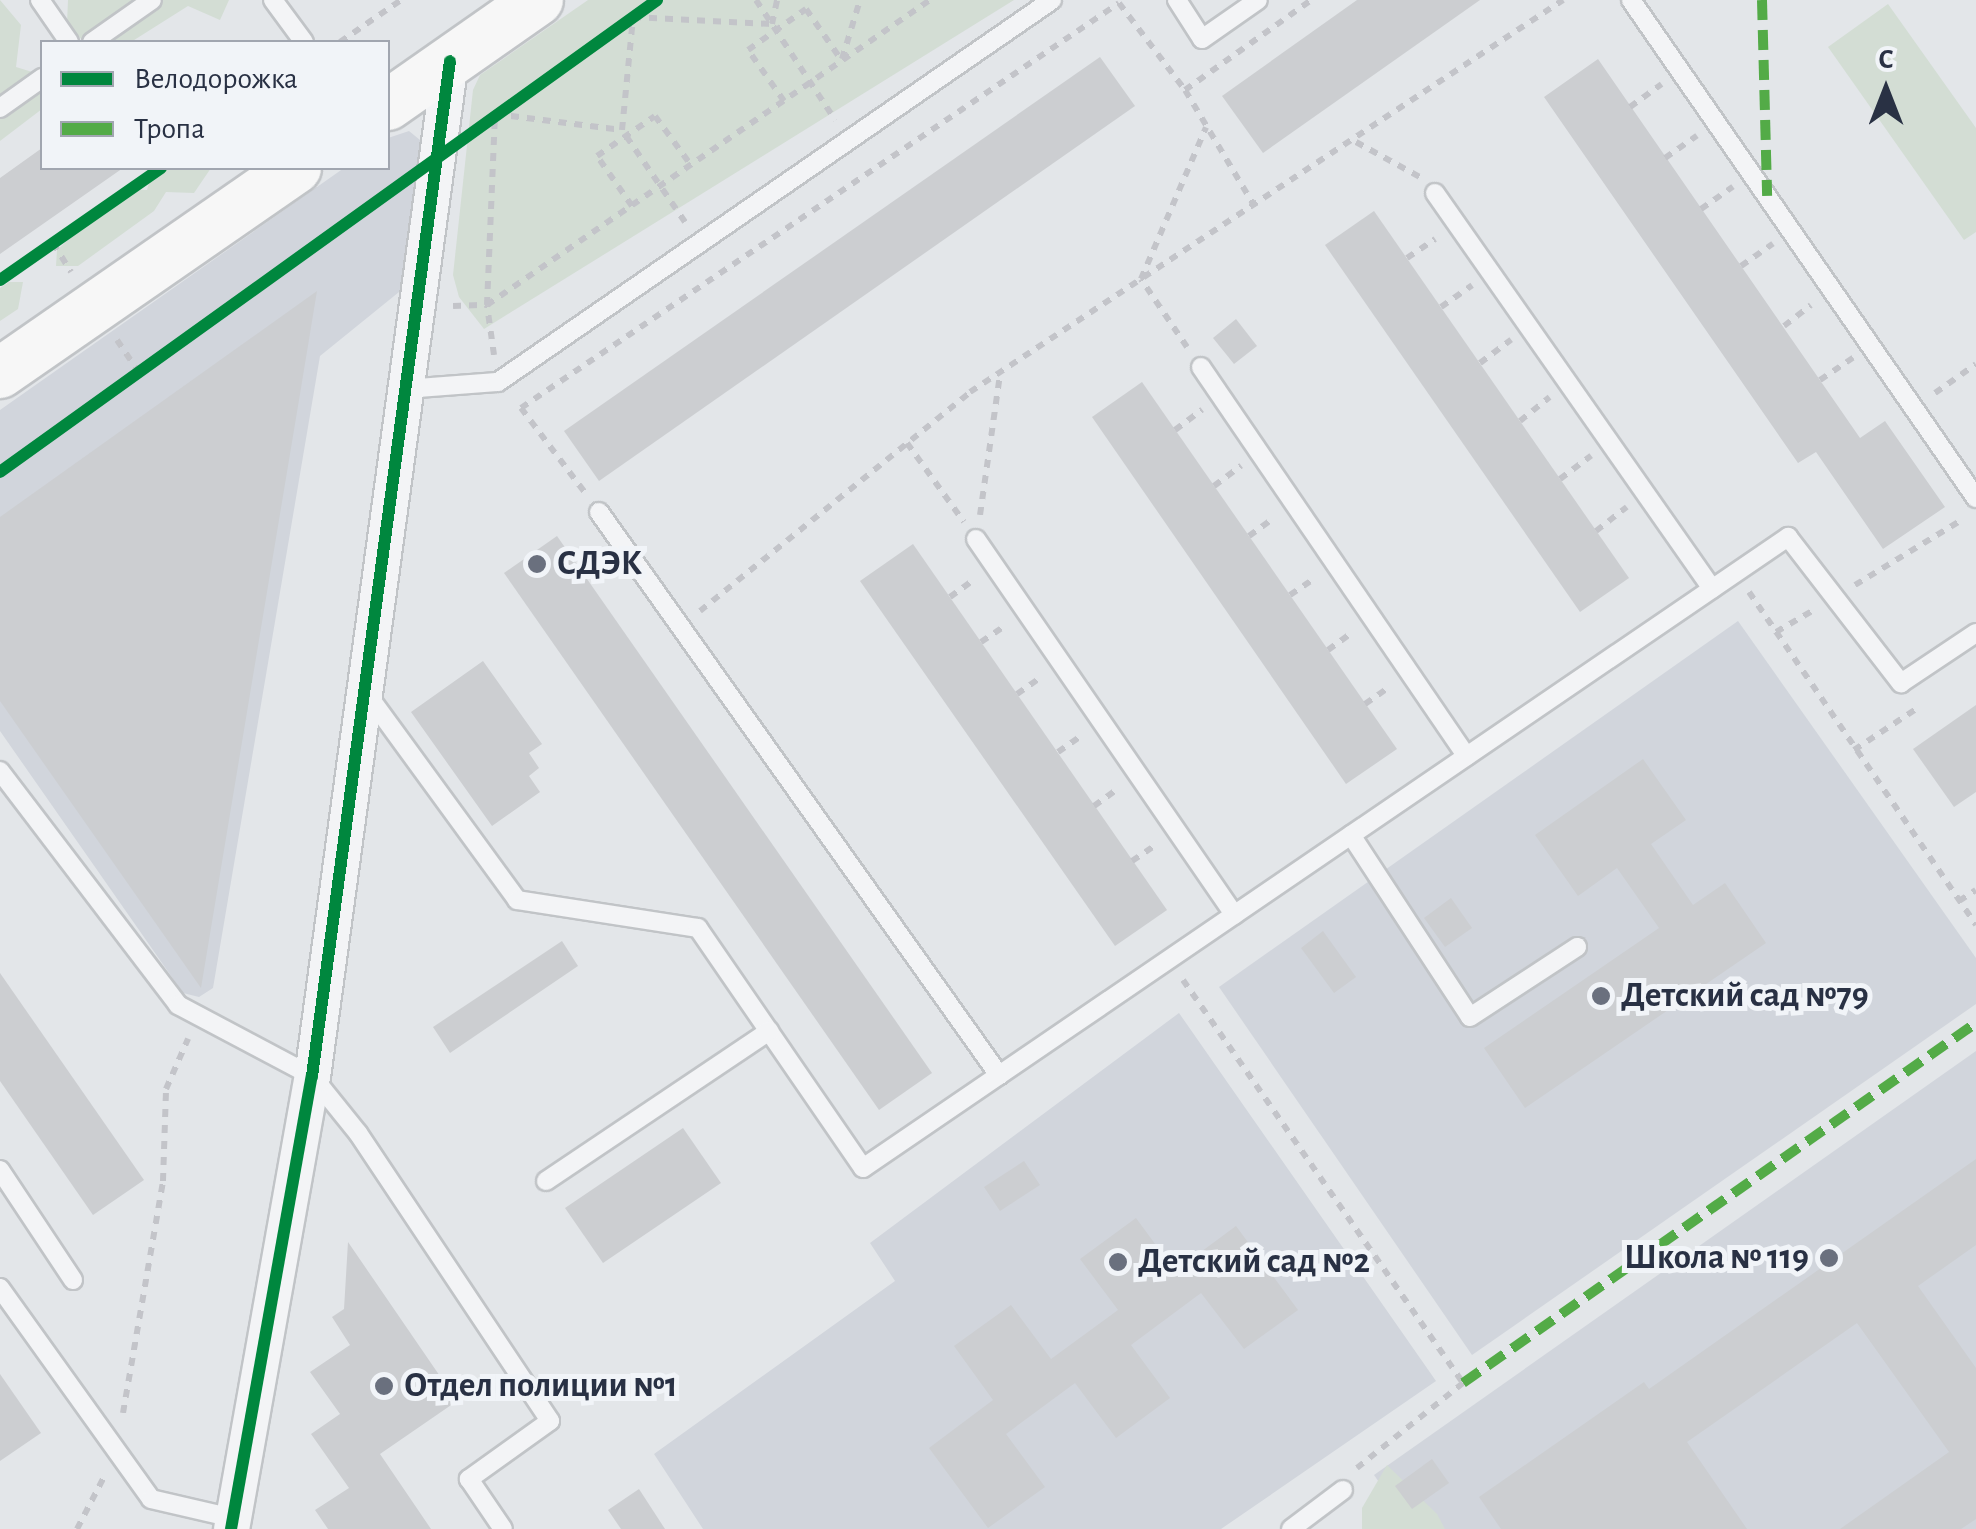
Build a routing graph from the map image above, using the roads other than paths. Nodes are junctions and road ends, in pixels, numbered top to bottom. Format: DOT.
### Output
graph roads {
  1 [pos="40,0"];
  2 [pos="152,0"];
  3 [pos="273,0"];
  4 [pos="538,0"];
  5 [pos="1052,0"];
  6 [pos="1177,0"];
  7 [pos="1258,0"];
  8 [pos="1632,0"];
  9 [pos="68,40"];
  10 [pos="95,40"];
  11 [pos="303,40"];
  12 [pos="450,61"];
  13 [pos="40,79"];
  14 [pos="390,103"];
  15 [pos="0,108"];
  16 [pos="293,170"];
  17 [pos="1435,192"];
  18 [pos="1201,367"];
  19 [pos="0,373"];
  20 [pos="404,389"];
  21 [pos="1976,498"];
  22 [pos="599,512"];
  23 [pos="976,539"];
  24 [pos="1712,589"];
  25 [pos="1976,632"];
  26 [pos="364,690"];
  27 [pos="1466,756"];
  28 [pos="0,770"];
  29 [pos="1351,835"];
  30 [pos="1234,915"];
  31 [pos="1577,946"];
  32 [pos="768,1032"];
  33 [pos="999,1075"];
  34 [pos="312,1076"];
  35 [pos="0,1170"];
  36 [pos="546,1181"];
  37 [pos="73,1280"];
  38 [pos="0,1288"];
  39 [pos="1343,1490"];
  40 [pos="232,1523"];
  41 [pos="1302,1526"];
  42 [pos="503,1529"];
  1 -- 9 [label="lane"];
  2 -- 10 [label="lane"];
  3 -- 11 [label="lane"];
  4 -- 12 [label="main road"];
  5 -- 20 [label="lane"];
  6 -- 7 [label="lane"];
  8 -- 21 [label="lane"];
  12 -- 14 [label="main road"];
  12 -- 20 [label="street"];
  13 -- 15 [label="lane"];
  16 -- 19 [label="main road"];
  17 -- 24 [label="lane"];
  18 -- 27 [label="lane"];
  20 -- 26 [label="street"];
  22 -- 33 [label="lane"];
  23 -- 30 [label="lane"];
  24 -- 25 [label="lane"];
  24 -- 27 [label="lane"];
  26 -- 32 [label="lane"];
  26 -- 34 [label="street"];
  27 -- 29 [label="lane"];
  28 -- 34 [label="lane"];
  29 -- 30 [label="lane"];
  29 -- 31 [label="lane"];
  30 -- 33 [label="lane"];
  32 -- 33 [label="lane"];
  32 -- 36 [label="lane"];
  34 -- 40 [label="street"];
  34 -- 42 [label="lane"];
  35 -- 37 [label="lane"];
  38 -- 40 [label="lane"];
  39 -- 41 [label="lane"];
}
